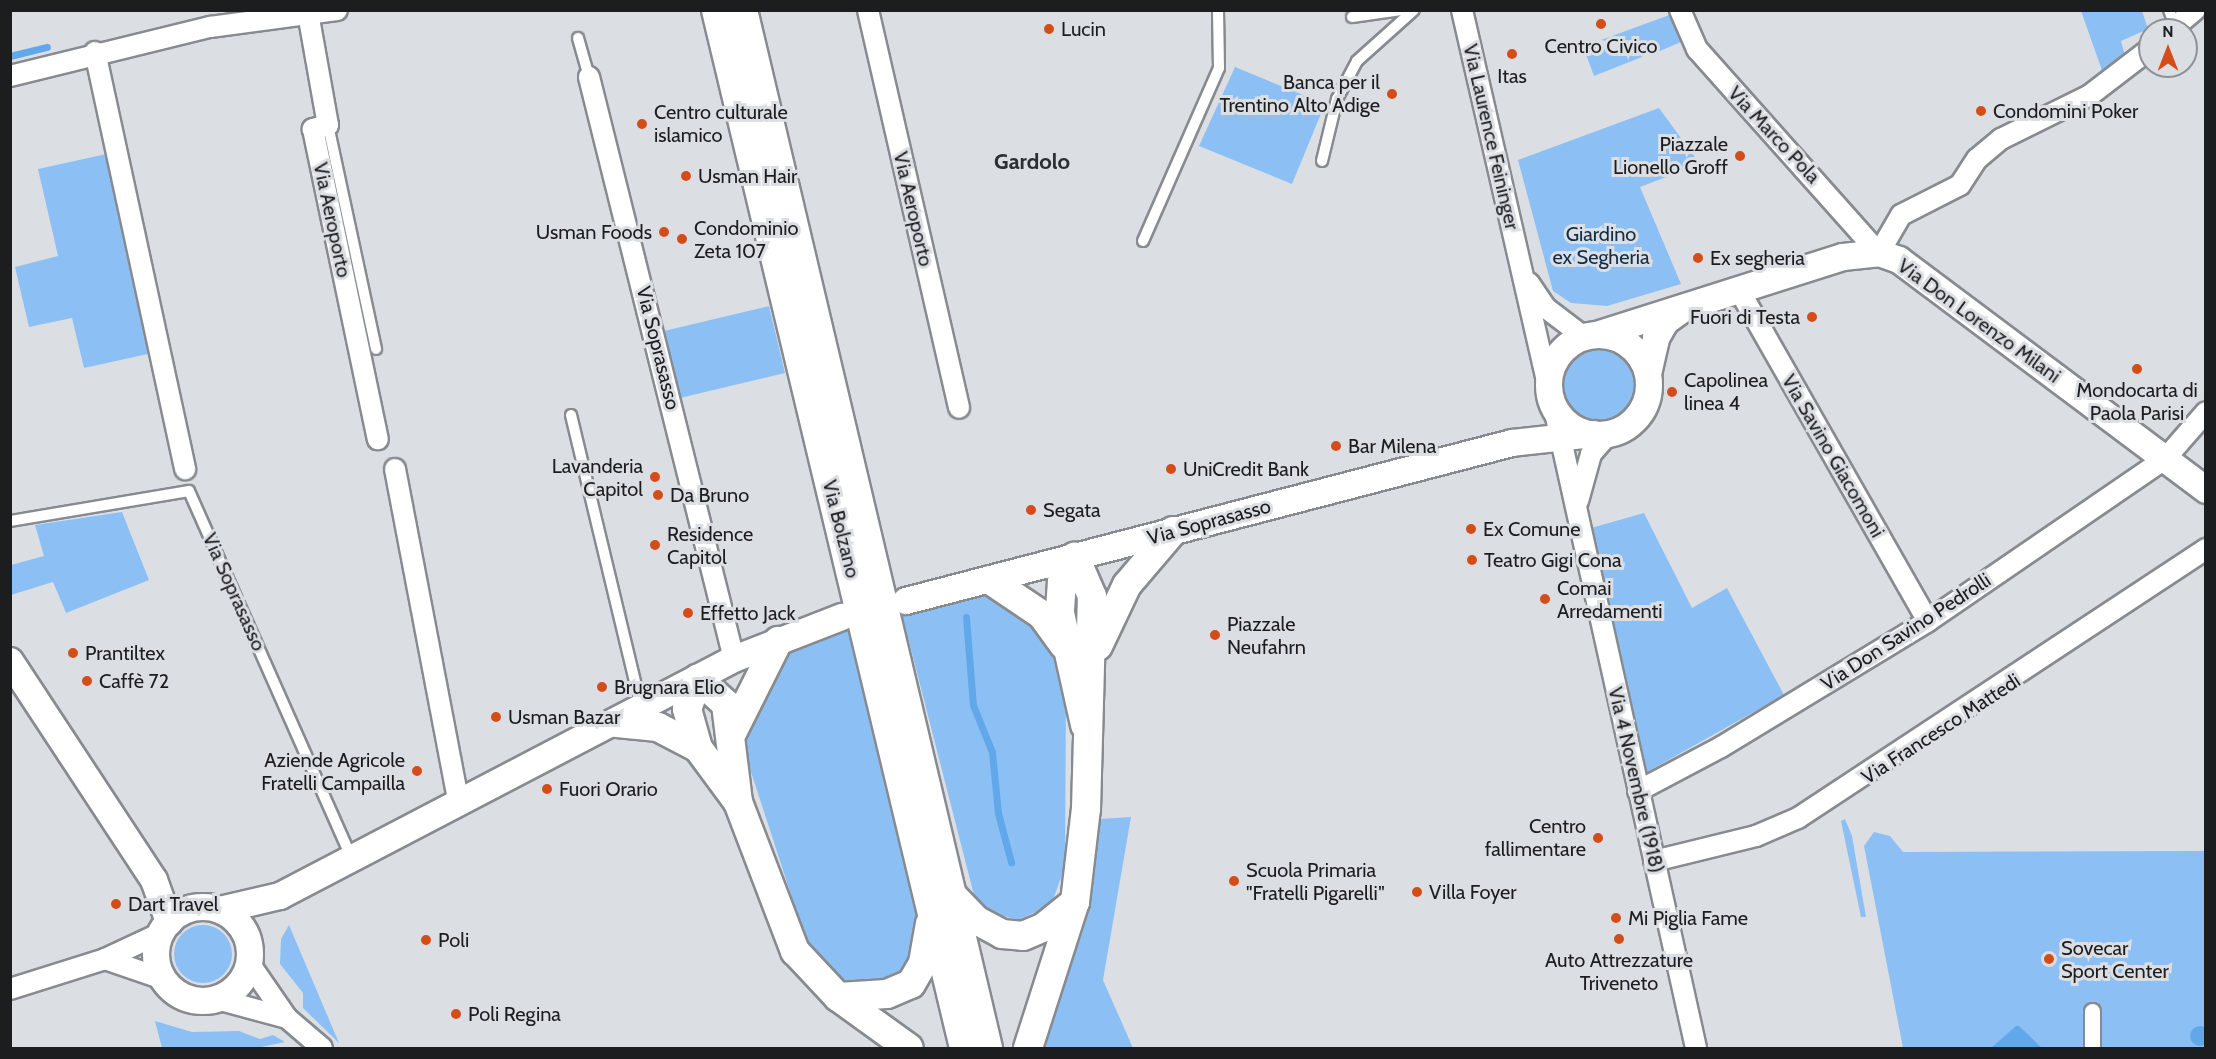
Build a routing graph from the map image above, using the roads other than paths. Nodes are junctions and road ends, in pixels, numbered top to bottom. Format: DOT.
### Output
graph roads {
  1 [pos="337,10"];
  2 [pos="716,10"];
  3 [pos="743,10"];
  4 [pos="868,10"];
  5 [pos="1218,10"];
  6 [pos="1402,10"];
  7 [pos="1414,10"];
  8 [pos="1462,10"];
  9 [pos="1680,10"];
  10 [pos="2195,10"];
  11 [pos="308,13"];
  12 [pos="1352,17"];
  13 [pos="2180,18"];
  14 [pos="578,38"];
  15 [pos="95,52"];
  16 [pos="2138,58"];
  17 [pos="10,76"];
  18 [pos="589,77"];
  19 [pos="328,125"];
  20 [pos="1322,161"];
  21 [pos="1143,241"];
  22 [pos="1879,253"];
  23 [pos="1520,264"];
  24 [pos="1739,290"];
  25 [pos="1689,305"];
  26 [pos="1591,336"];
  27 [pos="376,349"];
  28 [pos="1648,374"];
  29 [pos="1552,400"];
  30 [pos="959,408"];
  31 [pos="2205,412"];
  32 [pos="572,415"];
  33 [pos="1601,434"];
  34 [pos="378,439"];
  35 [pos="1560,439"];
  36 [pos="1512,443"];
  37 [pos="2164,459"];
  38 [pos="185,469"];
  39 [pos="395,469"];
  40 [pos="2205,490"];
  41 [pos="1576,512"];
  42 [pos="10,521"];
  43 [pos="1173,531"];
  44 [pos="2205,549"];
  45 [pos="1075,557"];
  46 [pos="990,580"];
  47 [pos="906,602"];
  48 [pos="842,617"];
  49 [pos="1928,621"];
  50 [pos="778,641"];
  51 [pos="1065,646"];
  52 [pos="734,659"];
  53 [pos="10,661"];
  54 [pos="1090,671"];
  55 [pos="698,679"];
  56 [pos="642,710"];
  57 [pos="617,723"];
  58 [pos="1085,725"];
  59 [pos="733,731"];
  60 [pos="698,748"];
  61 [pos="1638,791"];
  62 [pos="738,802"];
  63 [pos="459,803"];
  64 [pos="352,859"];
  65 [pos="1654,861"];
  66 [pos="154,880"];
  67 [pos="940,895"];
  68 [pos="280,896"];
  69 [pos="1075,902"];
  70 [pos="195,908"];
  71 [pos="220,910"];
  72 [pos="165,928"];
  73 [pos="247,937"];
  74 [pos="105,959"];
  75 [pos="249,963"];
  76 [pos="163,979"];
  77 [pos="10,989"];
  78 [pos="838,997"];
  79 [pos="217,999"];
  80 [pos="2092,1011"];
  81 [pos="287,1017"];
  82 [pos="899,1043"];
  83 [pos="322,1048"];
  84 [pos="964,1048"];
  85 [pos="988,1048"];
  86 [pos="1028,1048"];
  87 [pos="1696,1048"];
  88 [pos="2092,1048"];
  1 -- 11 [label="street"];
  2 -- 67 [label="main road, Via Bolzano"];
  3 -- 67 [label="main road, Via Bolzano"];
  4 -- 30 [label="street, Via Aeroporto"];
  5 -- 21 [label="lane"];
  6 -- 12 [label="lane"];
  7 -- 20 [label="lane"];
  8 -- 23 [label="street, Via Laurence Feininger"];
  9 -- 22 [label="street, Via Marco Pola"];
  10 -- 13 [label="street"];
  11 -- 15 [label="street"];
  11 -- 19 [label="street"];
  14 -- 18 [label="lane, Via Soprasasso"];
  15 -- 17 [label="street"];
  15 -- 38 [label="street"];
  16 -- 22 [label="street"];
  18 -- 52 [label="street, Via Soprasasso"];
  19 -- 27 [label="lane"];
  19 -- 34 [label="street, Via Aeroporto"];
  22 -- 24 [label="street, Via Don Lorenzo Milani"];
  22 -- 37 [label="street, Via Don Lorenzo Milani"];
  23 -- 26 [label="street, Via Laurence Feininger"];
  23 -- 29 [label="street, Via Laurence Feininger"];
  24 -- 25 [label="street, Via Don Lorenzo Milani"];
  24 -- 49 [label="street, Via Savino Giacomoni"];
  25 -- 26 [label="street, Via Don Lorenzo Milani"];
  25 -- 28 [label="street, Via Don Lorenzo Milani"];
  26 -- 28 [label="street"];
  26 -- 29 [label="street"];
  28 -- 33 [label="street"];
  29 -- 33 [label="street"];
  29 -- 35 [label="street, Via 4 Novembre (1918)"];
  29 -- 36 [label="street, Via Soprasasso"];
  31 -- 37 [label="street, Via Don Savino Pedrolli"];
  32 -- 56 [label="lane"];
  33 -- 35 [label="street, Via Soprasasso"];
  33 -- 41 [label="street, Via 4 Novembre (1918)"];
  35 -- 36 [label="street, Via Soprasasso"];
  35 -- 41 [label="street, Via 4 Novembre (1918)"];
  36 -- 43 [label="street, Via Soprasasso"];
  37 -- 40 [label="street, Via Don Lorenzo Milani"];
  37 -- 49 [label="street, Via Don Savino Pedrolli"];
  39 -- 63 [label="street"];
  41 -- 61 [label="street, Via 4 Novembre (1918)"];
  42 -- 64 [label="lane, Via Soprasasso"];
  43 -- 45 [label="street, Via Soprasasso"];
  43 -- 54 [label="main road"];
  44 -- 65 [label="street, Via Francesco Mattedi"];
  45 -- 46 [label="street, Via Soprasasso"];
  45 -- 51 [label="main road"];
  45 -- 54 [label="main road"];
  46 -- 47 [label="street, Via Soprasasso"];
  46 -- 51 [label="main road"];
  48 -- 50 [label="street"];
  49 -- 61 [label="street, Via Don Savino Pedrolli"];
  50 -- 52 [label="street"];
  50 -- 59 [label="main road"];
  51 -- 58 [label="main road"];
  52 -- 55 [label="street"];
  53 -- 66 [label="street"];
  54 -- 58 [label="main road"];
  55 -- 56 [label="street"];
  55 -- 59 [label="main road"];
  55 -- 60 [label="main road"];
  56 -- 57 [label="street"];
  57 -- 60 [label="main road"];
  57 -- 63 [label="street"];
  58 -- 69 [label="main road"];
  59 -- 62 [label="main road"];
  60 -- 62 [label="main road"];
  61 -- 65 [label="street, Via 4 Novembre (1918)"];
  62 -- 78 [label="main road"];
  63 -- 64 [label="street"];
  64 -- 68 [label="street"];
  65 -- 87 [label="street, Via 4 Novembre (1918)"];
  66 -- 70 [label="street"];
  66 -- 72 [label="street"];
  67 -- 69 [label="main road"];
  67 -- 78 [label="main road"];
  67 -- 84 [label="main road, Via Bolzano"];
  67 -- 85 [label="main road, Via Bolzano"];
  68 -- 71 [label="street"];
  68 -- 73 [label="street"];
  69 -- 86 [label="main road"];
  70 -- 71 [label="street"];
  70 -- 72 [label="street"];
  71 -- 73 [label="street"];
  72 -- 74 [label="street"];
  72 -- 76 [label="street"];
  73 -- 75 [label="street"];
  74 -- 76 [label="street"];
  74 -- 77 [label="street"];
  75 -- 79 [label="street"];
  75 -- 81 [label="street"];
  76 -- 79 [label="street"];
  78 -- 82 [label="main road"];
  79 -- 81 [label="street"];
  80 -- 88 [label="street"];
  81 -- 83 [label="street"];
}
